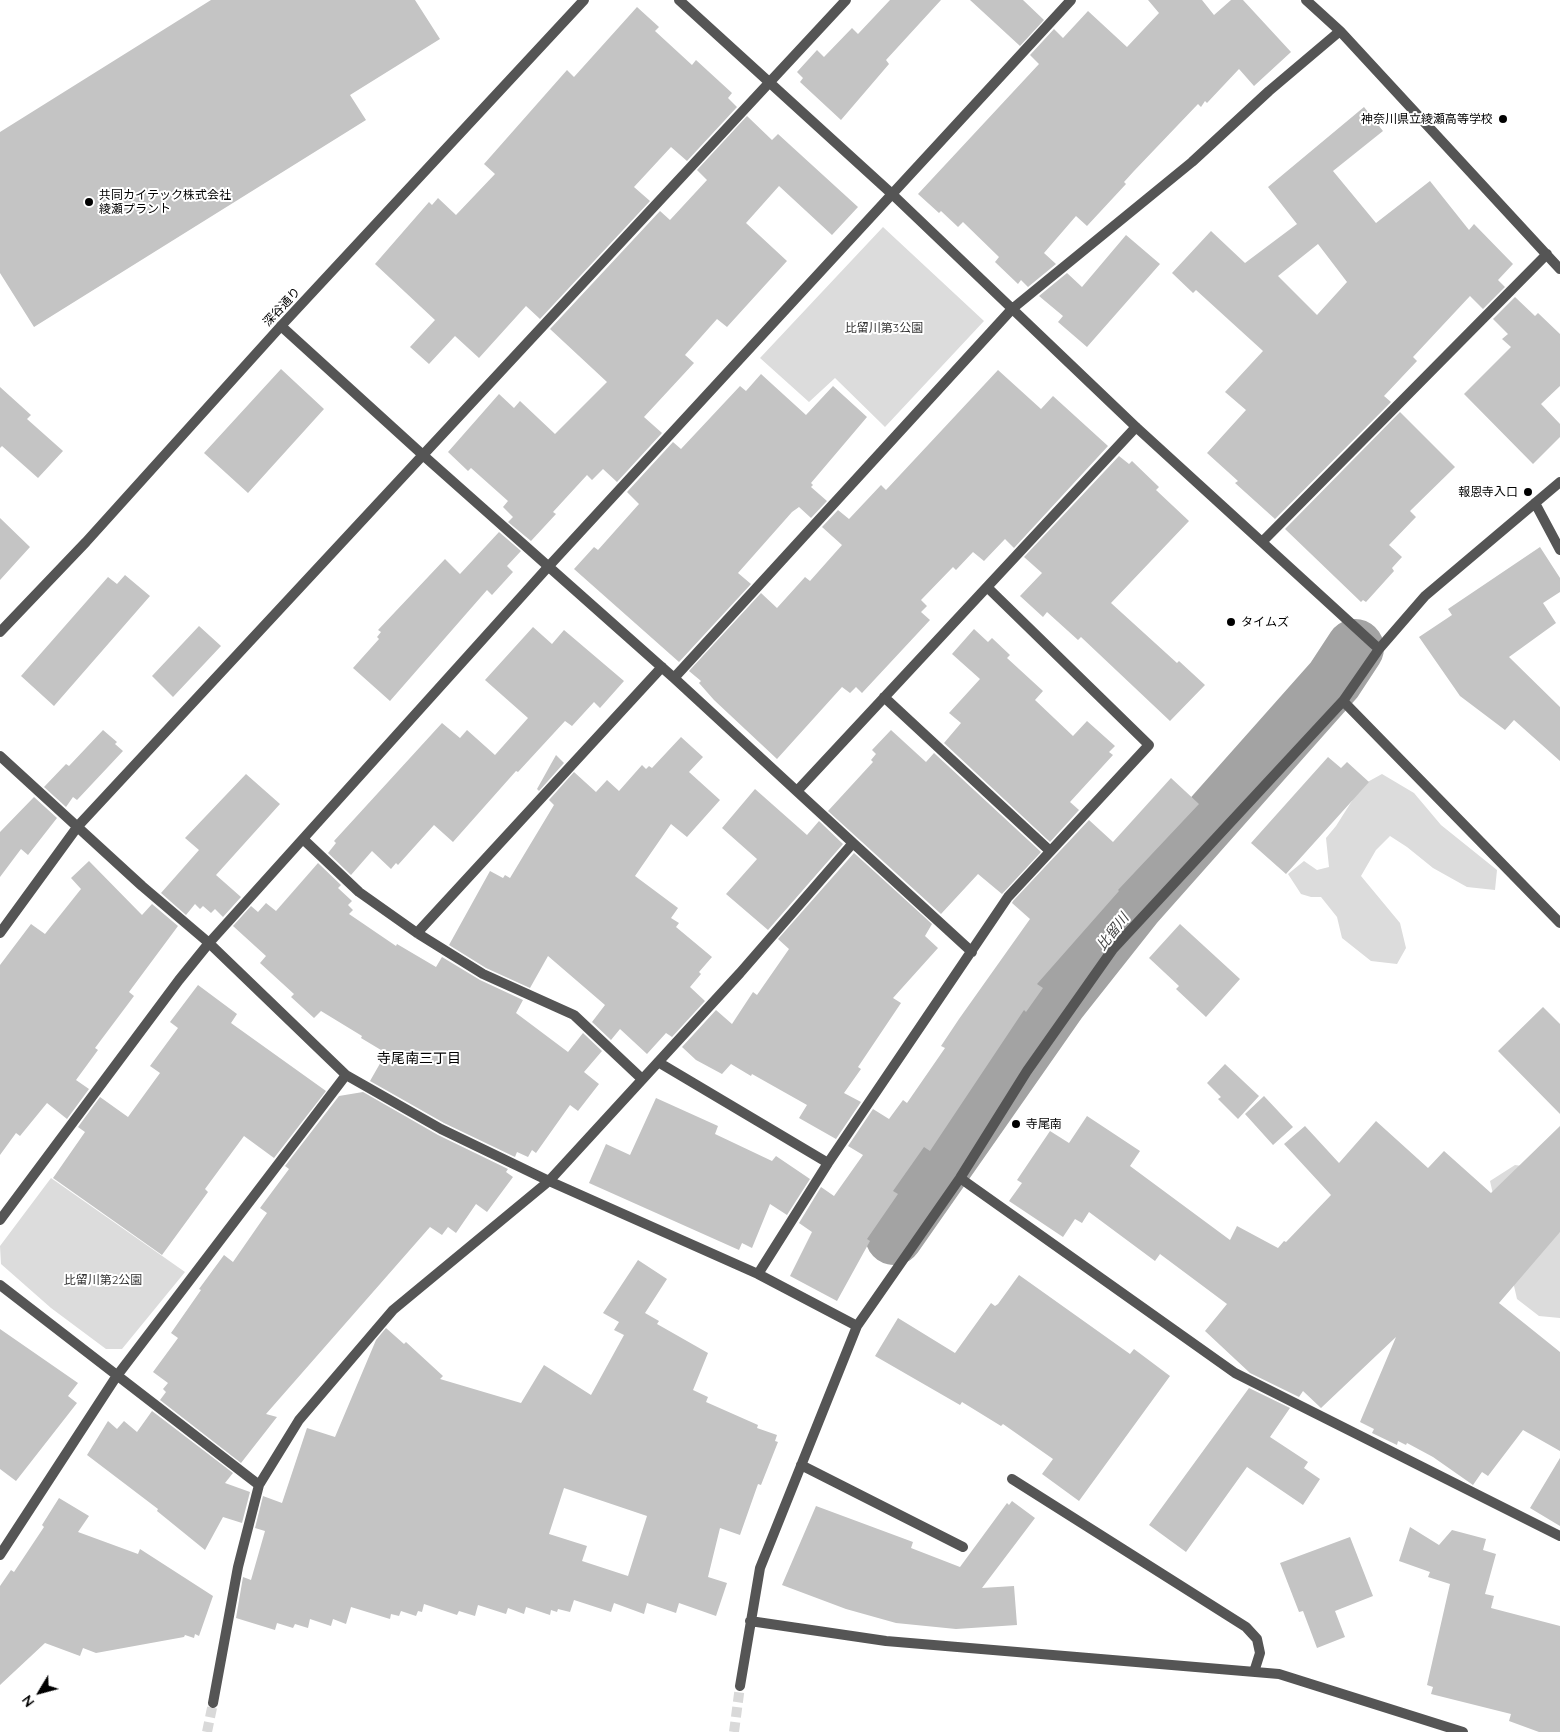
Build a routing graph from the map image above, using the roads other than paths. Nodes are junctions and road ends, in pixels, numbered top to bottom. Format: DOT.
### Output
graph roads {
  1 [pos="584,0"];
  2 [pos="679,0"];
  3 [pos="846,0"];
  4 [pos="1071,0"];
  5 [pos="1306,0"];
  6 [pos="1340,31"];
  7 [pos="769,83"];
  8 [pos="892,194"];
  9 [pos="1547,254"];
  10 [pos="1560,269"];
  11 [pos="1012,309"];
  12 [pos="281,326"];
  13 [pos="1136,427"];
  14 [pos="424,456"];
  15 [pos="1560,482"];
  16 [pos="1535,503"];
  17 [pos="1262,542"];
  18 [pos="1560,550"];
  19 [pos="548,567"];
  20 [pos="988,587"];
  21 [pos="0,632"];
  22 [pos="1379,649"];
  23 [pos="662,667"];
  24 [pos="674,678"];
  25 [pos="884,697"];
  26 [pos="1343,701"];
  27 [pos="0,756"];
  28 [pos="797,791"];
  29 [pos="78,826"];
  30 [pos="303,839"];
  31 [pos="853,843"];
  32 [pos="1050,851"];
  33 [pos="1560,923"];
  34 [pos="0,933"];
  35 [pos="417,933"];
  36 [pos="209,944"];
  37 [pos="972,952"];
  38 [pos="658,1062"];
  39 [pos="346,1075"];
  40 [pos="642,1079"];
  41 [pos="828,1163"];
  42 [pos="960,1178"];
  43 [pos="549,1182"];
  44 [pos="0,1220"];
  45 [pos="758,1274"];
  46 [pos="0,1285"];
  47 [pos="858,1326"];
  48 [pos="116,1377"];
  49 [pos="801,1465"];
  50 [pos="1012,1479"];
  51 [pos="259,1485"];
  52 [pos="1560,1536"];
  53 [pos="963,1547"];
  54 [pos="0,1556"];
  55 [pos="750,1621"];
  56 [pos="1254,1672"];
  57 [pos="740,1686"];
  58 [pos="213,1703"];
  59 [pos="1463,1732"];
  1 -- 12 [label="street, 深谷通り"];
  2 -- 7 [label="street"];
  3 -- 7 [label="street"];
  4 -- 8 [label="street"];
  5 -- 6 [label="street"];
  6 -- 9 [label="street"];
  6 -- 11 [label="street"];
  7 -- 8 [label="street"];
  7 -- 14 [label="street"];
  8 -- 11 [label="street"];
  8 -- 19 [label="street"];
  9 -- 10 [label="street"];
  9 -- 17 [label="street"];
  11 -- 13 [label="street"];
  11 -- 24 [label="street"];
  12 -- 14 [label="street"];
  12 -- 21 [label="street, 深谷通り"];
  13 -- 17 [label="street"];
  13 -- 20 [label="street"];
  14 -- 19 [label="street"];
  14 -- 29 [label="street"];
  15 -- 16 [label="street"];
  16 -- 18 [label="street"];
  16 -- 22 [label="street"];
  17 -- 22 [label="street"];
  19 -- 23 [label="street"];
  19 -- 30 [label="street"];
  20 -- 25 [label="street"];
  20 -- 32 [label="street"];
  22 -- 26 [label="street"];
  23 -- 24 [label="street"];
  23 -- 35 [label="street"];
  24 -- 28 [label="street"];
  25 -- 28 [label="street"];
  25 -- 32 [label="street"];
  26 -- 33 [label="street"];
  26 -- 42 [label="street"];
  27 -- 29 [label="street"];
  28 -- 31 [label="street"];
  29 -- 34 [label="street"];
  29 -- 36 [label="street"];
  30 -- 35 [label="street"];
  30 -- 36 [label="street"];
  31 -- 37 [label="street"];
  31 -- 38 [label="street"];
  32 -- 37 [label="street"];
  35 -- 40 [label="street"];
  36 -- 39 [label="street"];
  36 -- 44 [label="street"];
  37 -- 41 [label="street"];
  38 -- 40 [label="street"];
  38 -- 41 [label="street"];
  39 -- 43 [label="street"];
  39 -- 48 [label="street"];
  40 -- 43 [label="street"];
  41 -- 45 [label="street"];
  42 -- 47 [label="street"];
  42 -- 52 [label="street"];
  43 -- 45 [label="street"];
  43 -- 51 [label="street"];
  45 -- 47 [label="street"];
  46 -- 48 [label="street"];
  47 -- 49 [label="street"];
  48 -- 51 [label="street"];
  48 -- 54 [label="street"];
  49 -- 53 [label="street"];
  49 -- 55 [label="street"];
  50 -- 56 [label="street"];
  51 -- 58 [label="street"];
  55 -- 56 [label="street"];
  55 -- 57 [label="street"];
  56 -- 59 [label="street"];
}
